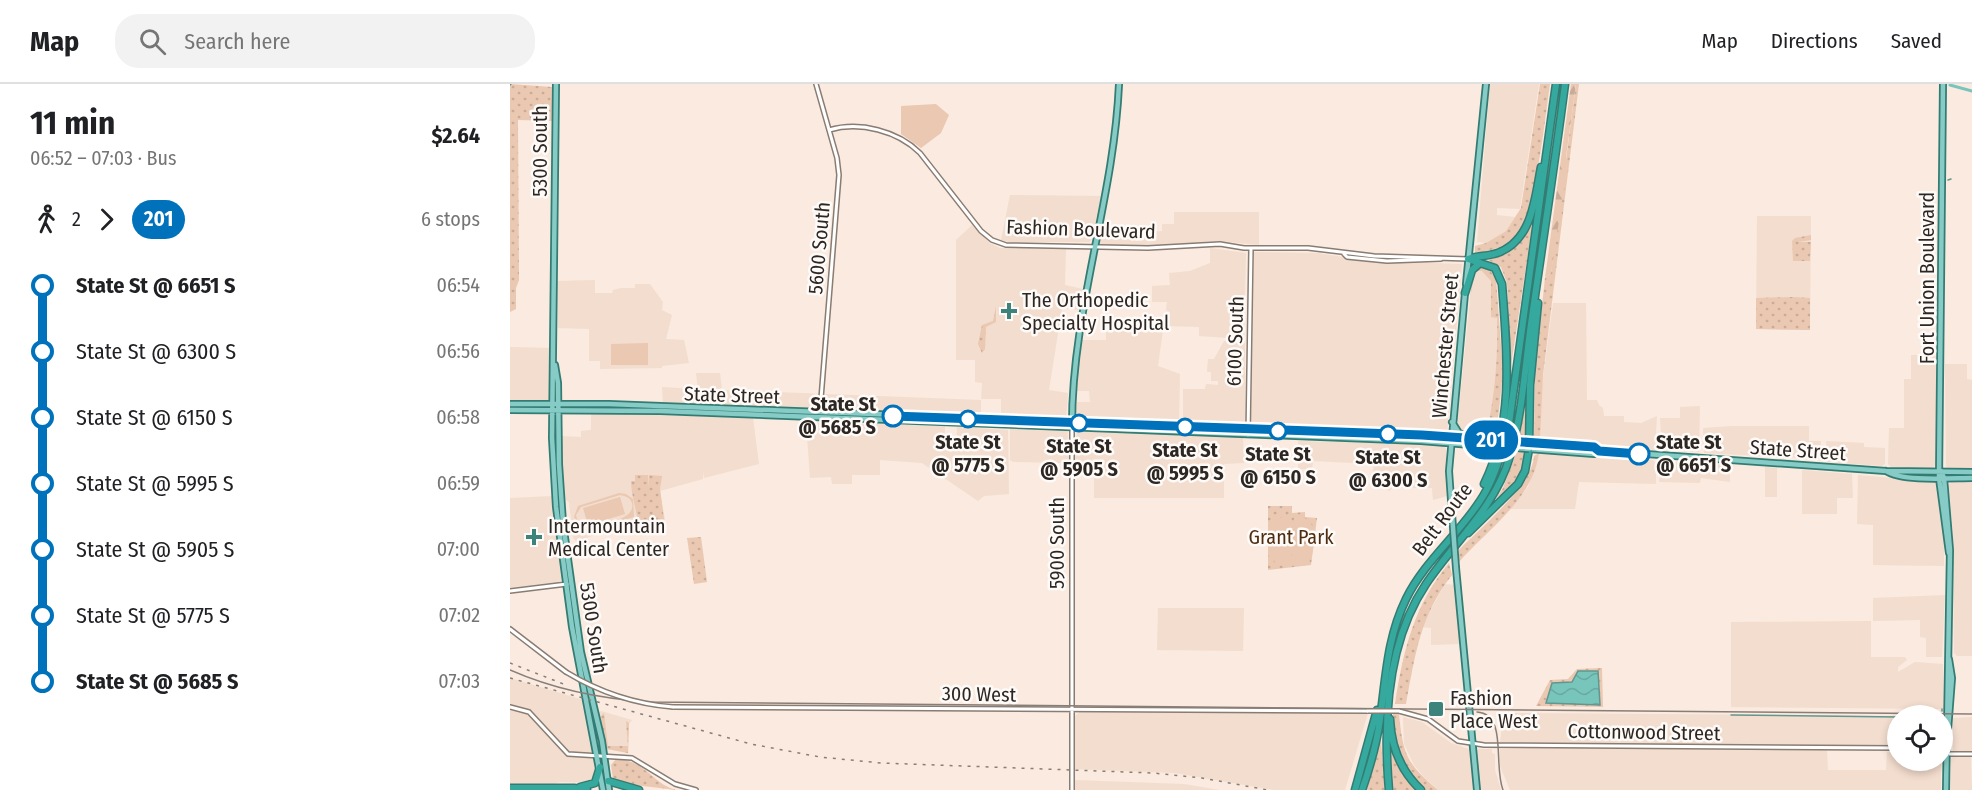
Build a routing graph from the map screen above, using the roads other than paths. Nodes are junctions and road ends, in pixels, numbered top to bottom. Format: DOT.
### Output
graph roads {
  1 [pos="556,84"];
  2 [pos="816,84"];
  3 [pos="1119,84"];
  4 [pos="1486,84"];
  5 [pos="1556,84"];
  6 [pos="1565,84"];
  7 [pos="1943,84"];
  8 [pos="1552,110"];
  9 [pos="829,130"];
  10 [pos="1093,248"];
  11 [pos="1251,248"];
  12 [pos="1543,249"];
  13 [pos="1468,259"];
  14 [pos="1484,263"];
  15 [pos="1465,293"];
  16 [pos="510,404"];
  17 [pos="555,407"];
  18 [pos="510,410"];
  19 [pos="820,416"];
  20 [pos="1452,422"];
  21 [pos="1072,426"];
  22 [pos="1248,432"];
  23 [pos="1451,440"];
  24 [pos="1487,440"];
  25 [pos="1530,446"];
  26 [pos="1886,471"];
  27 [pos="1941,471"];
  28 [pos="1972,472"];
  29 [pos="1941,478"];
  30 [pos="1972,478"];
  31 [pos="558,494"];
  32 [pos="1464,521"];
  33 [pos="1465,535"];
  34 [pos="567,584"];
  35 [pos="510,591"];
  36 [pos="510,629"];
  37 [pos="1387,657"];
  38 [pos="1393,678"];
  39 [pos="1952,705"];
  40 [pos="510,707"];
  41 [pos="1072,710"];
  42 [pos="1399,711"];
  43 [pos="1472,744"];
  44 [pos="1887,748"];
  45 [pos="1953,754"];
  46 [pos="1972,754"];
  47 [pos="598,756"];
  48 [pos="605,756"];
  49 [pos="600,767"];
  50 [pos="1945,771"];
  51 [pos="608,781"];
  52 [pos="510,788"];
  53 [pos="574,788"];
  54 [pos="587,790"];
  55 [pos="603,790"];
  56 [pos="609,790"];
  57 [pos="639,790"];
  58 [pos="696,790"];
  59 [pos="1072,790"];
  60 [pos="1355,790"];
  61 [pos="1362,790"];
  62 [pos="1389,790"];
  63 [pos="1422,790"];
  64 [pos="1477,790"];
  65 [pos="1946,790"];
  1 -- 17 [label="main road, 5300 South"];
  2 -- 9 [label="street, 5600 South"];
  3 -- 10 [label="main road, 5900 South"];
  4 -- 13 [label="main road, Winchester Street"];
  5 -- 8 [label="highway, Belt Route"];
  6 -- 12 [label="highway, Belt Route"];
  7 -- 27 [label="main road, Fort Union Boulevard"];
  8 -- 13 [label="highway"];
  8 -- 32 [label="highway, Belt Route"];
  9 -- 10 [label="street, Fashion Boulevard"];
  9 -- 19 [label="street, 5600 South"];
  10 -- 11 [label="street, Fashion Boulevard"];
  10 -- 21 [label="main road, 5900 South"];
  11 -- 13 [label="street, Fashion Boulevard"];
  11 -- 22 [label="street, 6100 South"];
  12 -- 25 [label="highway"];
  12 -- 33 [label="highway, Belt Route"];
  13 -- 14 [label="highway"];
  13 -- 15 [label="main road, Winchester Street"];
  14 -- 15 [label="highway"];
  14 -- 32 [label="highway"];
  15 -- 20 [label="main road, Winchester Street"];
  16 -- 17 [label="main road, State Street"];
  17 -- 18 [label="main road, State Street"];
  17 -- 19 [label="main road, State Street"];
  17 -- 31 [label="main road, 5300 South"];
  17 -- 31 [label="main road, 5300 South"];
  19 -- 21 [label="main road, State Street"];
  20 -- 23 [label="main road, Winchester Street"];
  20 -- 24 [label="main road"];
  21 -- 22 [label="main road, State Street"];
  21 -- 41 [label="street, 5900 South"];
  22 -- 23 [label="main road, State Street"];
  23 -- 24 [label="main road, State Street"];
  23 -- 25 [label="main road, State Street, bridge"];
  23 -- 43 [label="main road, Winchester Street, bridge"];
  24 -- 25 [label="main road, State Street, bridge"];
  25 -- 26 [label="main road, State Street"];
  25 -- 33 [label="highway"];
  26 -- 27 [label="main road, State Street"];
  26 -- 29 [label="main road, State Street"];
  27 -- 28 [label="main road, State Street"];
  27 -- 29 [label="main road"];
  29 -- 30 [label="main road, State Street"];
  29 -- 39 [label="main road"];
  31 -- 34 [label="main road, 5300 South"];
  31 -- 48 [label="main road, 5300 South"];
  32 -- 37 [label="highway, Belt Route"];
  33 -- 38 [label="highway, Belt Route"];
  34 -- 35 [label="street"];
  34 -- 47 [label="main road, 5300 South"];
  36 -- 41 [label="street, 300 West, bridge"];
  37 -- 60 [label="highway"];
  37 -- 61 [label="highway, Belt Route"];
  38 -- 62 [label="highway, Belt Route"];
  38 -- 63 [label="highway"];
  40 -- 47 [label="street"];
  41 -- 42 [label="street, 300 West, bridge"];
  41 -- 59 [label="street, 5900 South"];
  42 -- 43 [label="street, Cottonwood Street"];
  43 -- 44 [label="street, Cottonwood Street"];
  43 -- 64 [label="main road, Winchester Street"];
  45 -- 46 [label="street"];
  47 -- 48 [label="street"];
  47 -- 49 [label="main road, 5300 South"];
  48 -- 51 [label="main road, 5300 South"];
  48 -- 58 [label="street"];
  49 -- 53 [label="highway"];
  49 -- 55 [label="main road, 5300 South"];
  50 -- 65 [label="main road"];
  51 -- 56 [label="main road, 5300 South"];
  51 -- 57 [label="highway"];
  52 -- 53 [label="highway"];
  53 -- 54 [label="highway"];
}
